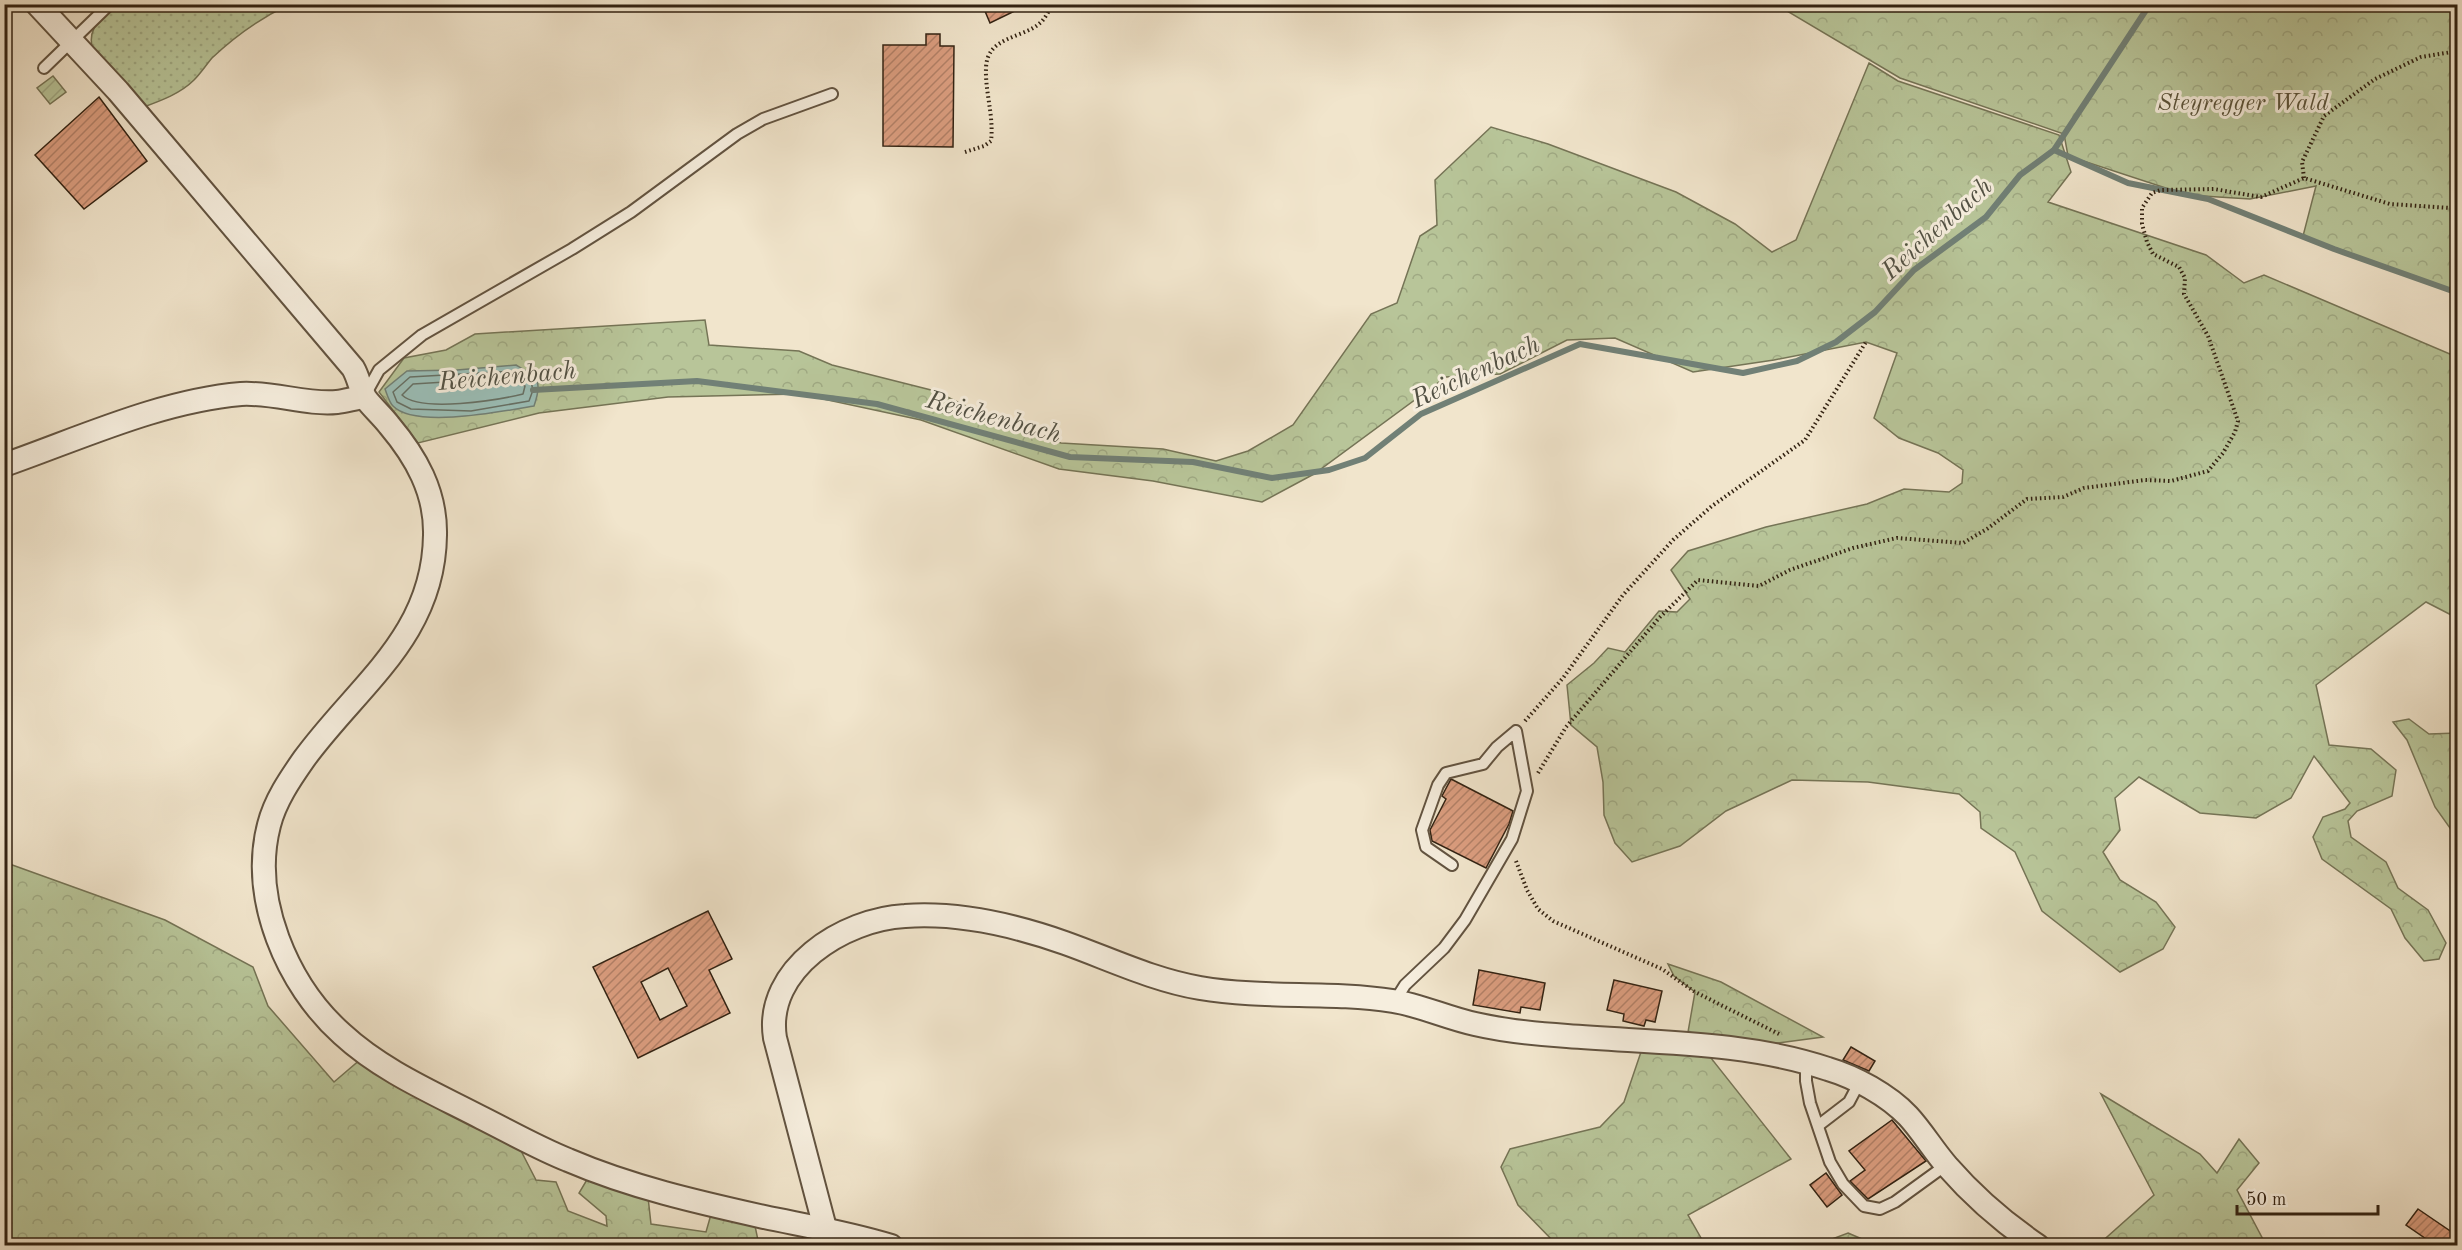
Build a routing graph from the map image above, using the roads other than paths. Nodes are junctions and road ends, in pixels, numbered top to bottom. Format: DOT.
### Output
graph roads {
  1 [pos="37,4"];
  2 [pos="110,4"];
  3 [pos="72,42"];
  4 [pos="44,68"];
  5 [pos="831,94"];
  6 [pos="364,397"];
  7 [pos="4,465"];
  8 [pos="1452,865"];
  9 [pos="1395,1001"];
  10 [pos="1806,1064"];
  11 [pos="1859,1083"];
  12 [pos="1819,1125"];
  13 [pos="1946,1165"];
  14 [pos="825,1228"];
  15 [pos="891,1245"];
  16 [pos="2038,1245"];
  1 -- 3 [label="street"];
  2 -- 3 [label="lane"];
  3 -- 4 [label="lane"];
  3 -- 6 [label="street"];
  5 -- 6 [label="lane"];
  6 -- 7 [label="street"];
  6 -- 14 [label="street"];
  8 -- 9 [label="lane"];
  9 -- 10 [label="street"];
  9 -- 14 [label="street"];
  10 -- 11 [label="street"];
  10 -- 12 [label="lane"];
  11 -- 12 [label="lane"];
  11 -- 13 [label="street"];
  12 -- 13 [label="lane"];
  13 -- 16 [label="street"];
  14 -- 15 [label="street"];
}
